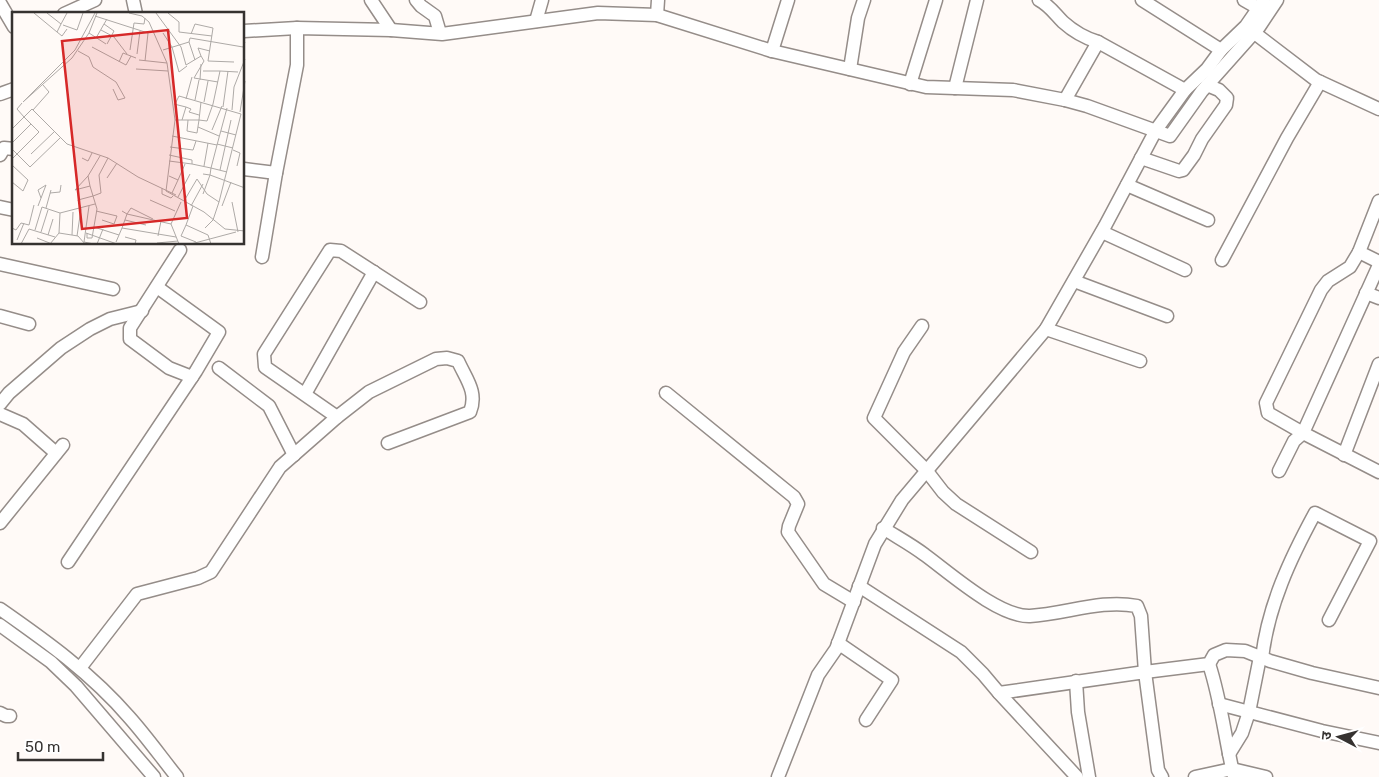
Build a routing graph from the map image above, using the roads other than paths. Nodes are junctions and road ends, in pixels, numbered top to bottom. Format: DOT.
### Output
graph roads {
  1 [pos="94,0"];
  2 [pos="371,0"];
  3 [pos="416,0"];
  4 [pos="658,0"];
  5 [pos="788,0"];
  6 [pos="864,0"];
  7 [pos="936,0"];
  8 [pos="977,0"];
  9 [pos="1039,0"];
  10 [pos="1142,0"];
  11 [pos="1244,0"];
  12 [pos="1278,0"];
  13 [pos="540,1"];
  14 [pos="0,3"];
  15 [pos="1261,4"];
  16 [pos="68,12"];
  17 [pos="657,14"];
  18 [pos="536,21"];
  19 [pos="12,24"];
  20 [pos="297,28"];
  21 [pos="1250,29"];
  22 [pos="391,30"];
  23 [pos="245,31"];
  24 [pos="440,33"];
  25 [pos="1098,42"];
  26 [pos="1221,50"];
  27 [pos="772,51"];
  28 [pos="850,69"];
  29 [pos="1320,82"];
  30 [pos="910,84"];
  31 [pos="1207,85"];
  32 [pos="955,88"];
  33 [pos="12,90"];
  34 [pos="1185,90"];
  35 [pos="0,94"];
  36 [pos="1065,100"];
  37 [pos="1378,106"];
  38 [pos="1156,130"];
  39 [pos="12,150"];
  40 [pos="0,155"];
  41 [pos="1141,158"];
  42 [pos="245,169"];
  43 [pos="276,173"];
  44 [pos="1127,185"];
  45 [pos="1379,201"];
  46 [pos="1208,220"];
  47 [pos="1102,232"];
  48 [pos="180,250"];
  49 [pos="1359,252"];
  50 [pos="262,257"];
  51 [pos="1222,260"];
  52 [pos="0,264"];
  53 [pos="1379,264"];
  54 [pos="1185,270"];
  55 [pos="374,272"];
  56 [pos="1074,281"];
  57 [pos="157,288"];
  58 [pos="113,289"];
  59 [pos="1366,293"];
  60 [pos="1379,298"];
  61 [pos="420,302"];
  62 [pos="142,311"];
  63 [pos="0,316"];
  64 [pos="1167,316"];
  65 [pos="29,324"];
  66 [pos="922,326"];
  67 [pos="1046,329"];
  68 [pos="1140,361"];
  69 [pos="1379,364"];
  70 [pos="219,368"];
  71 [pos="192,377"];
  72 [pos="666,393"];
  73 [pos="305,394"];
  74 [pos="0,404"];
  75 [pos="0,414"];
  76 [pos="337,417"];
  77 [pos="1303,433"];
  78 [pos="388,443"];
  79 [pos="294,455"];
  80 [pos="1344,455"];
  81 [pos="926,470"];
  82 [pos="1279,470"];
  83 [pos="1379,472"];
  84 [pos="0,523"];
  85 [pos="883,528"];
  86 [pos="1031,552"];
  87 [pos="68,562"];
  88 [pos="859,586"];
  89 [pos="854,602"];
  90 [pos="0,609"];
  91 [pos="1329,620"];
  92 [pos="0,625"];
  93 [pos="838,643"];
  94 [pos="1261,658"];
  95 [pos="1209,664"];
  96 [pos="80,668"];
  97 [pos="1146,672"];
  98 [pos="1076,682"];
  99 [pos="1378,685"];
  100 [pos="999,693"];
  101 [pos="1219,704"];
  102 [pos="1249,712"];
  103 [pos="866,720"];
  104 [pos="1379,743"];
  105 [pos="1229,754"];
  106 [pos="1233,773"];
  107 [pos="154,777"];
  108 [pos="176,777"];
  109 [pos="778,777"];
  110 [pos="1077,777"];
  111 [pos="1089,777"];
  112 [pos="1162,777"];
  113 [pos="1195,777"];
  114 [pos="1266,777"];
  1 -- 16 [label="street"];
  2 -- 22 [label="street"];
  3 -- 24 [label="street"];
  4 -- 17 [label="street"];
  5 -- 27 [label="street"];
  6 -- 28 [label="street"];
  7 -- 30 [label="street"];
  8 -- 32 [label="street"];
  9 -- 25 [label="street"];
  10 -- 26 [label="street"];
  11 -- 15 [label="street"];
  12 -- 21 [label="street"];
  13 -- 18 [label="street"];
  14 -- 19 [label="street"];
  15 -- 21 [label="street"];
  17 -- 18 [label="street"];
  17 -- 27 [label="street"];
  18 -- 24 [label="street"];
  20 -- 22 [label="street"];
  20 -- 23 [label="street"];
  20 -- 43 [label="street"];
  21 -- 26 [label="street"];
  21 -- 29 [label="street"];
  21 -- 31 [label="street"];
  22 -- 24 [label="street"];
  25 -- 34 [label="street"];
  25 -- 36 [label="street"];
  26 -- 34 [label="street"];
  27 -- 28 [label="street"];
  28 -- 30 [label="street"];
  29 -- 37 [label="street"];
  29 -- 51 [label="street"];
  30 -- 32 [label="street"];
  31 -- 38 [label="street"];
  31 -- 41 [label="street"];
  32 -- 36 [label="street"];
  33 -- 35 [label="street"];
  34 -- 38 [label="street"];
  36 -- 38 [label="street"];
  38 -- 41 [label="street"];
  39 -- 40 [label="street"];
  41 -- 44 [label="street"];
  42 -- 43 [label="street"];
  43 -- 50 [label="street"];
  44 -- 46 [label="street"];
  44 -- 47 [label="street"];
  45 -- 49 [label="street"];
  47 -- 54 [label="street"];
  47 -- 56 [label="street"];
  48 -- 57 [label="street"];
  49 -- 53 [label="street"];
  49 -- 77 [label="street"];
  52 -- 58 [label="street"];
  53 -- 59 [label="street"];
  55 -- 61 [label="street"];
  55 -- 73 [label="street"];
  55 -- 73 [label="street"];
  56 -- 64 [label="street"];
  56 -- 67 [label="street"];
  57 -- 62 [label="street"];
  57 -- 71 [label="street"];
  59 -- 60 [label="street"];
  59 -- 77 [label="street"];
  62 -- 71 [label="street"];
  62 -- 74 [label="street"];
  63 -- 65 [label="street"];
  66 -- 81 [label="street"];
  67 -- 68 [label="street"];
  67 -- 81 [label="street"];
  69 -- 80 [label="street"];
  70 -- 79 [label="street"];
  71 -- 87 [label="street"];
  72 -- 89 [label="street"];
  73 -- 76 [label="street"];
  75 -- 84 [label="street"];
  76 -- 78 [label="street"];
  76 -- 79 [label="street"];
  77 -- 80 [label="street"];
  77 -- 82 [label="street"];
  79 -- 96 [label="street"];
  80 -- 83 [label="street"];
  81 -- 85 [label="street"];
  81 -- 86 [label="street"];
  85 -- 88 [label="street"];
  85 -- 97 [label="street"];
  88 -- 89 [label="street"];
  88 -- 100 [label="street"];
  89 -- 93 [label="street"];
  90 -- 96 [label="street"];
  91 -- 94 [label="street"];
  92 -- 107 [label="street"];
  93 -- 103 [label="street"];
  93 -- 109 [label="street"];
  94 -- 95 [label="street"];
  94 -- 99 [label="street"];
  94 -- 102 [label="street"];
  95 -- 97 [label="street"];
  95 -- 101 [label="street"];
  96 -- 108 [label="street"];
  97 -- 98 [label="street"];
  97 -- 112 [label="street"];
  98 -- 100 [label="street"];
  98 -- 111 [label="street"];
  100 -- 110 [label="street"];
  101 -- 102 [label="street"];
  101 -- 105 [label="street"];
  102 -- 104 [label="street"];
  102 -- 105 [label="street"];
  105 -- 106 [label="street"];
  106 -- 113 [label="street"];
  106 -- 114 [label="street"];
}
